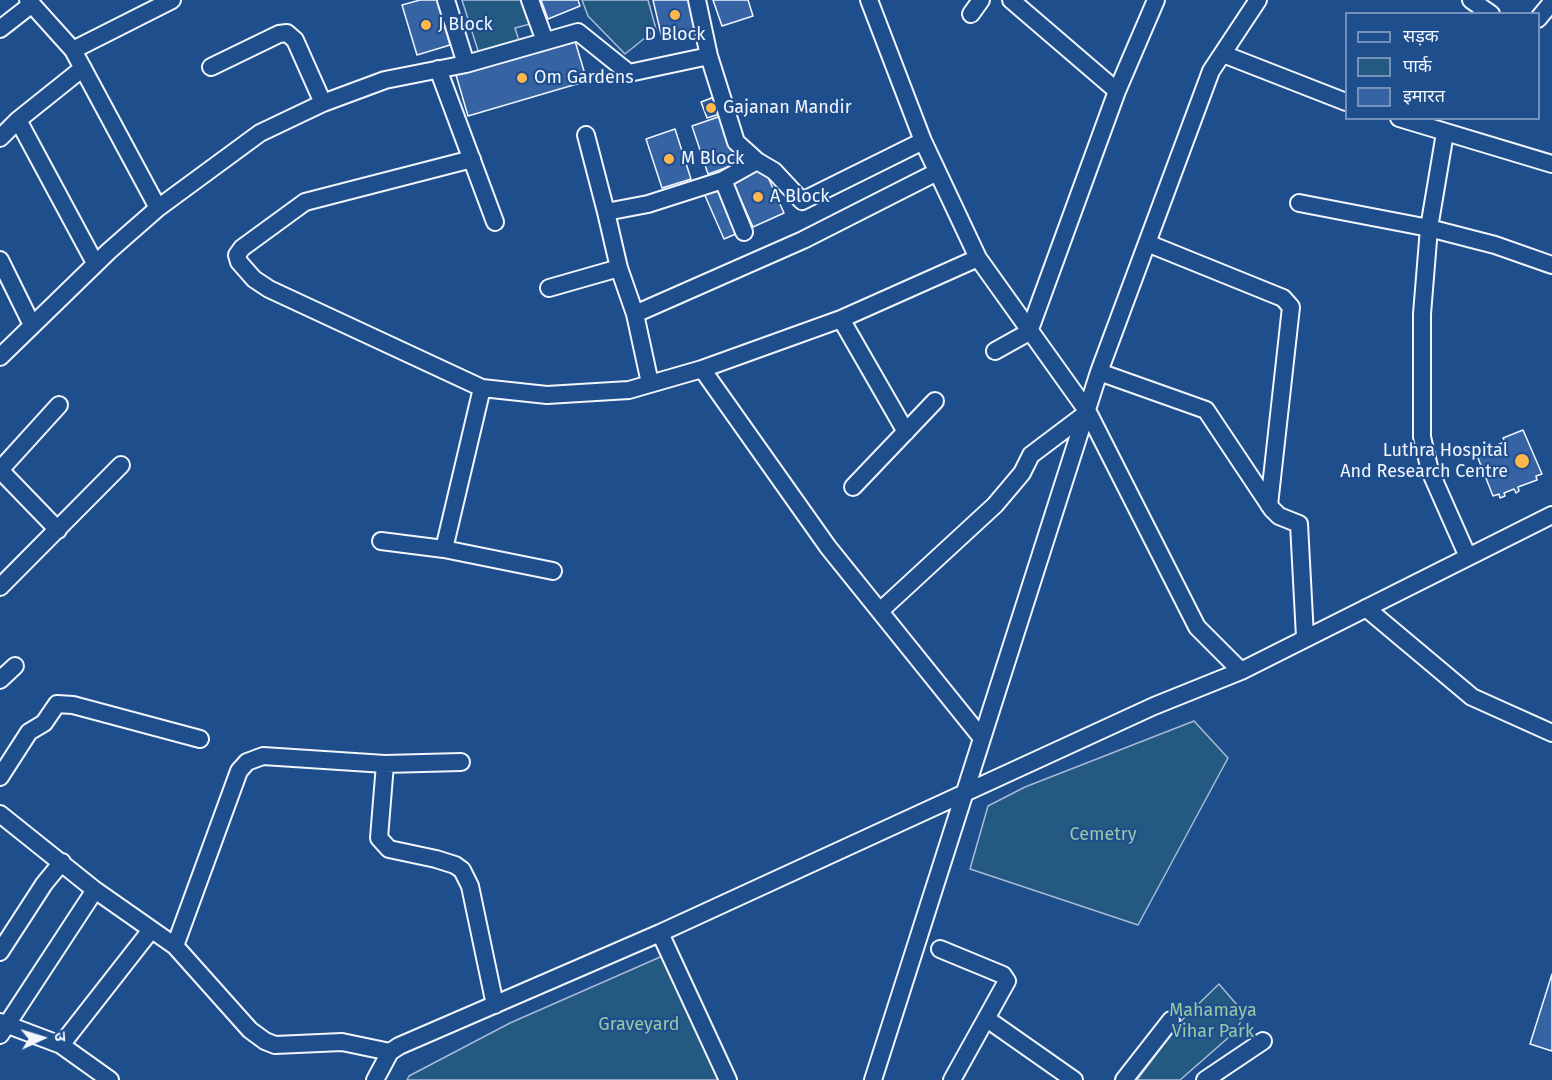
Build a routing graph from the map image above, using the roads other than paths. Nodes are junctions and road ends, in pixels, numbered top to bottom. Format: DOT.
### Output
graph roads {
  1 [pos="171,0"];
  2 [pos="446,0"];
  3 [pos="530,0"];
  4 [pos="697,0"];
  5 [pos="981,0"];
  6 [pos="1011,0"];
  7 [pos="1156,0"];
  8 [pos="1258,0"];
  9 [pos="1471,0"];
  10 [pos="30,2"];
  11 [pos="872,2"];
  12 [pos="1552,2"];
  13 [pos="1488,12"];
  14 [pos="971,14"];
  15 [pos="1540,18"];
  16 [pos="0,29"];
  17 [pos="545,41"];
  18 [pos="74,50"];
  19 [pos="1223,54"];
  20 [pos="709,56"];
  21 [pos="466,64"];
  22 [pos="83,68"];
  23 [pos="210,68"];
  24 [pos="438,69"];
  25 [pos="1117,91"];
  26 [pos="1345,101"];
  27 [pos="323,103"];
  28 [pos="18,120"];
  29 [pos="1405,120"];
  30 [pos="1445,133"];
  31 [pos="586,135"];
  32 [pos="0,138"];
  33 [pos="922,141"];
  34 [pos="472,159"];
  35 [pos="758,160"];
  36 [pos="1552,164"];
  37 [pos="937,172"];
  38 [pos="723,180"];
  39 [pos="1299,203"];
  40 [pos="158,208"];
  41 [pos="606,212"];
  42 [pos="495,222"];
  43 [pos="1429,228"];
  44 [pos="744,232"];
  45 [pos="1147,243"];
  46 [pos="978,258"];
  47 [pos="0,260"];
  48 [pos="95,263"];
  49 [pos="1552,265"];
  50 [pos="619,268"];
  51 [pos="549,288"];
  52 [pos="635,314"];
  53 [pos="841,319"];
  54 [pos="32,325"];
  55 [pos="1029,332"];
  56 [pos="995,351"];
  57 [pos="0,357"];
  58 [pos="702,369"];
  59 [pos="1099,372"];
  60 [pos="650,383"];
  61 [pos="482,387"];
  62 [pos="935,401"];
  63 [pos="59,405"];
  64 [pos="1088,412"];
  65 [pos="906,432"];
  66 [pos="121,465"];
  67 [pos="853,487"];
  68 [pos="1269,505"];
  69 [pos="1552,516"];
  70 [pos="58,530"];
  71 [pos="381,541"];
  72 [pos="444,549"];
  73 [pos="1468,557"];
  74 [pos="554,571"];
  75 [pos="0,587"];
  76 [pos="1366,608"];
  77 [pos="880,611"];
  78 [pos="1305,637"];
  79 [pos="15,666"];
  80 [pos="1240,670"];
  81 [pos="0,680"];
  82 [pos="1552,733"];
  83 [pos="981,738"];
  84 [pos="200,739"];
  85 [pos="461,762"];
  86 [pos="385,764"];
  87 [pos="0,777"];
  88 [pos="962,794"];
  89 [pos="0,814"];
  90 [pos="62,862"];
  91 [pos="95,890"];
  92 [pos="152,930"];
  93 [pos="660,933"];
  94 [pos="175,946"];
  95 [pos="940,949"];
  96 [pos="0,952"];
  97 [pos="495,1005"];
  98 [pos="987,1019"];
  99 [pos="1171,1020"];
  100 [pos="2,1027"];
  101 [pos="1263,1041"];
  102 [pos="61,1046"];
  103 [pos="390,1052"];
  104 [pos="110,1080"];
  105 [pos="375,1080"];
  106 [pos="728,1080"];
  107 [pos="873,1080"];
  108 [pos="952,1080"];
  109 [pos="1074,1080"];
  110 [pos="1124,1080"];
  111 [pos="1205,1080"];
  1 -- 18 [label="street"];
  2 -- 21 [label="street"];
  3 -- 17 [label="street"];
  4 -- 20 [label="street"];
  5 -- 14 [label="street"];
  6 -- 25 [label="street"];
  7 -- 25 [label="street"];
  8 -- 19 [label="street"];
  9 -- 13 [label="street"];
  10 -- 16 [label="street"];
  10 -- 18 [label="street"];
  11 -- 33 [label="street"];
  12 -- 15 [label="street"];
  17 -- 20 [label="street"];
  17 -- 21 [label="street"];
  18 -- 22 [label="street"];
  19 -- 26 [label="street"];
  19 -- 45 [label="street"];
  20 -- 35 [label="street"];
  21 -- 24 [label="street"];
  22 -- 28 [label="street"];
  22 -- 40 [label="street"];
  23 -- 27 [label="street"];
  24 -- 27 [label="street"];
  24 -- 34 [label="street"];
  25 -- 55 [label="street"];
  27 -- 40 [label="street"];
  28 -- 32 [label="street"];
  28 -- 48 [label="street"];
  29 -- 30 [label="street"];
  30 -- 36 [label="street"];
  30 -- 43 [label="street"];
  31 -- 41 [label="street"];
  33 -- 35 [label="street"];
  33 -- 37 [label="street"];
  34 -- 42 [label="street"];
  34 -- 61 [label="street"];
  35 -- 38 [label="street"];
  37 -- 46 [label="street"];
  37 -- 52 [label="street"];
  38 -- 41 [label="street"];
  38 -- 44 [label="street"];
  39 -- 43 [label="street"];
  40 -- 48 [label="street"];
  41 -- 50 [label="street"];
  43 -- 49 [label="street"];
  43 -- 73 [label="street"];
  45 -- 59 [label="street"];
  45 -- 68 [label="street"];
  46 -- 53 [label="street"];
  46 -- 55 [label="street"];
  47 -- 54 [label="street"];
  48 -- 54 [label="street"];
  50 -- 51 [label="street"];
  50 -- 52 [label="street"];
  52 -- 60 [label="street"];
  53 -- 58 [label="street"];
  53 -- 65 [label="street"];
  54 -- 57 [label="street"];
  55 -- 56 [label="street"];
  55 -- 64 [label="street"];
  58 -- 60 [label="street"];
  58 -- 77 [label="street"];
  59 -- 64 [label="street"];
  59 -- 68 [label="street"];
  60 -- 61 [label="street"];
  61 -- 72 [label="street"];
  62 -- 65 [label="street"];
  63 -- 70 [label="street"];
  64 -- 77 [label="street"];
  64 -- 80 [label="street"];
  64 -- 83 [label="street"];
  65 -- 67 [label="street"];
  66 -- 70 [label="street"];
  68 -- 78 [label="street"];
  69 -- 73 [label="street"];
  70 -- 75 [label="street"];
  71 -- 72 [label="street"];
  72 -- 74 [label="street"];
  73 -- 76 [label="street"];
  76 -- 78 [label="street"];
  76 -- 82 [label="street"];
  77 -- 83 [label="street"];
  78 -- 80 [label="street"];
  79 -- 81 [label="street"];
  80 -- 88 [label="street"];
  83 -- 88 [label="street"];
  84 -- 87 [label="street"];
  85 -- 86 [label="street"];
  86 -- 94 [label="street"];
  86 -- 97 [label="street"];
  88 -- 93 [label="street"];
  88 -- 107 [label="street"];
  89 -- 90 [label="street"];
  90 -- 91 [label="street"];
  90 -- 96 [label="street"];
  91 -- 92 [label="street"];
  91 -- 100 [label="street"];
  92 -- 94 [label="street"];
  92 -- 102 [label="street"];
  93 -- 97 [label="street"];
  93 -- 106 [label="street"];
  94 -- 103 [label="street"];
  95 -- 98 [label="street"];
  97 -- 103 [label="street"];
  98 -- 108 [label="street"];
  98 -- 109 [label="street"];
  99 -- 110 [label="street"];
  100 -- 102 [label="street"];
  101 -- 111 [label="street"];
  102 -- 104 [label="street"];
  103 -- 105 [label="street"];
}
